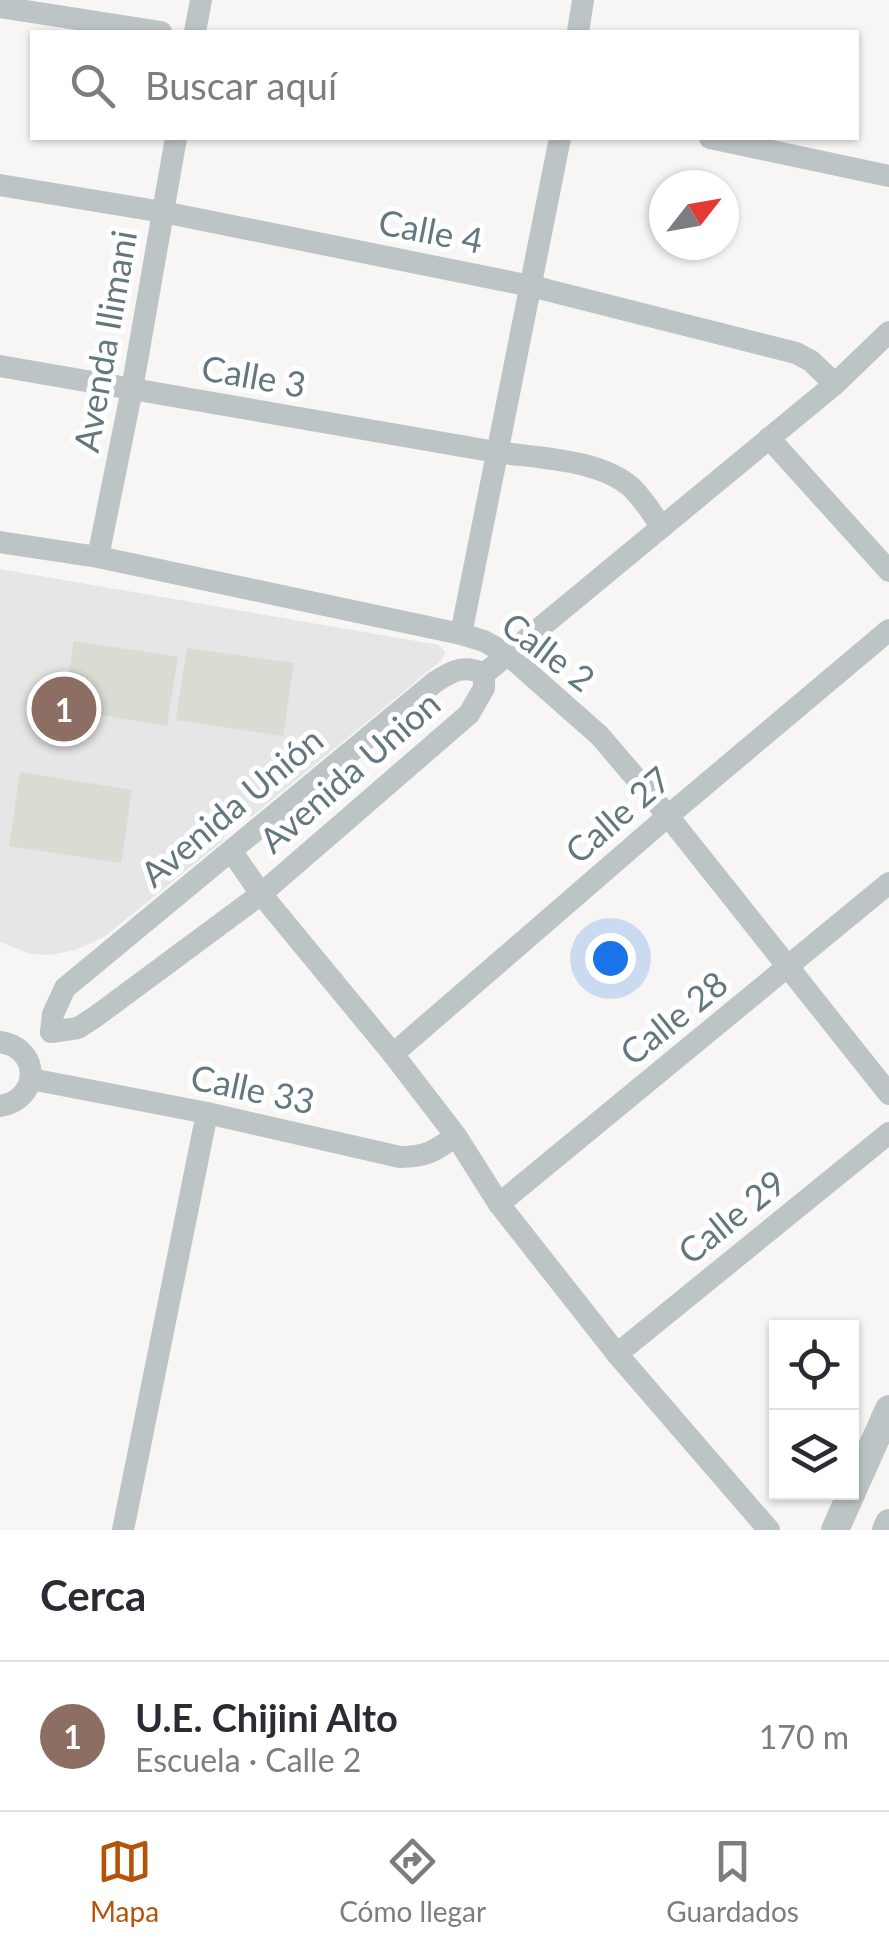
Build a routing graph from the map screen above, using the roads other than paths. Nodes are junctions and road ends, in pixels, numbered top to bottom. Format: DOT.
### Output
graph roads {
  1 [pos="201,0"];
  2 [pos="583,0"];
  3 [pos="0,7"];
  4 [pos="148,30"];
  5 [pos="195,30"];
  6 [pos="578,30"];
  7 [pos="176,140"];
  8 [pos="560,140"];
  9 [pos="719,140"];
  10 [pos="889,176"];
  11 [pos="0,185"];
  12 [pos="163,212"];
  13 [pos="531,286"];
  14 [pos="889,332"];
  15 [pos="0,366"];
  16 [pos="835,384"];
  17 [pos="132,389"];
  18 [pos="770,438"];
  19 [pos="496,452"];
  20 [pos="662,527"];
  21 [pos="0,542"];
  22 [pos="98,557"];
  23 [pos="889,571"];
  24 [pos="889,630"];
  25 [pos="461,634"];
  26 [pos="507,654"];
  27 [pos="484,674"];
  28 [pos="668,816"];
  29 [pos="232,852"];
  30 [pos="889,883"];
  31 [pos="261,894"];
  32 [pos="789,967"];
  33 [pos="51,1032"];
  34 [pos="0,1042"];
  35 [pos="23,1053"];
  36 [pos="393,1054"];
  37 [pos="31,1079"];
  38 [pos="889,1094"];
  39 [pos="2,1106"];
  40 [pos="207,1113"];
  41 [pos="0,1130"];
  42 [pos="889,1133"];
  43 [pos="456,1136"];
  44 [pos="499,1204"];
  45 [pos="616,1354"];
  46 [pos="889,1409"];
  47 [pos="889,1523"];
  48 [pos="122,1530"];
  49 [pos="769,1530"];
  50 [pos="835,1530"];
  51 [pos="886,1530"];
  1 -- 5 [label="street"];
  2 -- 6 [label="street"];
  3 -- 4 [label="street"];
  7 -- 12 [label="street, Avenda Ilimani"];
  8 -- 13 [label="street"];
  9 -- 10 [label="street"];
  11 -- 12 [label="street, Calle 4"];
  12 -- 13 [label="street, Calle 4"];
  12 -- 17 [label="street, Avenda Ilimani"];
  13 -- 16 [label="street, Calle 4"];
  13 -- 19 [label="street"];
  14 -- 16 [label="street, Avenida Union"];
  15 -- 17 [label="street, Calle 3"];
  16 -- 18 [label="street, Avenida Union"];
  17 -- 19 [label="street, Calle 3"];
  17 -- 22 [label="street, Avenda Ilimani"];
  18 -- 20 [label="street, Avenida Union"];
  18 -- 23 [label="street"];
  19 -- 20 [label="street, Calle 3"];
  19 -- 25 [label="street"];
  20 -- 26 [label="street, Avenida Union"];
  21 -- 22 [label="street, Calle 2"];
  22 -- 25 [label="street, Calle 2"];
  24 -- 28 [label="street, Calle 27"];
  25 -- 26 [label="street, Calle 2"];
  26 -- 27 [label="street, Avenida Union"];
  26 -- 28 [label="street, Calle 2"];
  27 -- 29 [label="street, Avenida Unión"];
  27 -- 31 [label="street, Avenida Union"];
  28 -- 32 [label="street, Calle 2"];
  28 -- 36 [label="street, Calle 27"];
  29 -- 31 [label="street"];
  29 -- 33 [label="street, Avenida Unión"];
  30 -- 32 [label="street, Calle 28"];
  31 -- 33 [label="street, Avenida Union"];
  31 -- 36 [label="street"];
  32 -- 38 [label="street, Calle 2"];
  32 -- 44 [label="street, Calle 28"];
  33 -- 35 [label="street, Avenida Union"];
  34 -- 35 [label="street"];
  35 -- 37 [label="street"];
  36 -- 43 [label="street"];
  37 -- 39 [label="street"];
  37 -- 40 [label="street, Calle 33"];
  39 -- 41 [label="street"];
  40 -- 43 [label="street, Calle 33"];
  40 -- 48 [label="street"];
  42 -- 45 [label="street, Calle 29"];
  43 -- 44 [label="street"];
  44 -- 45 [label="street"];
  45 -- 49 [label="street"];
  46 -- 50 [label="street"];
  47 -- 51 [label="street"];
}
